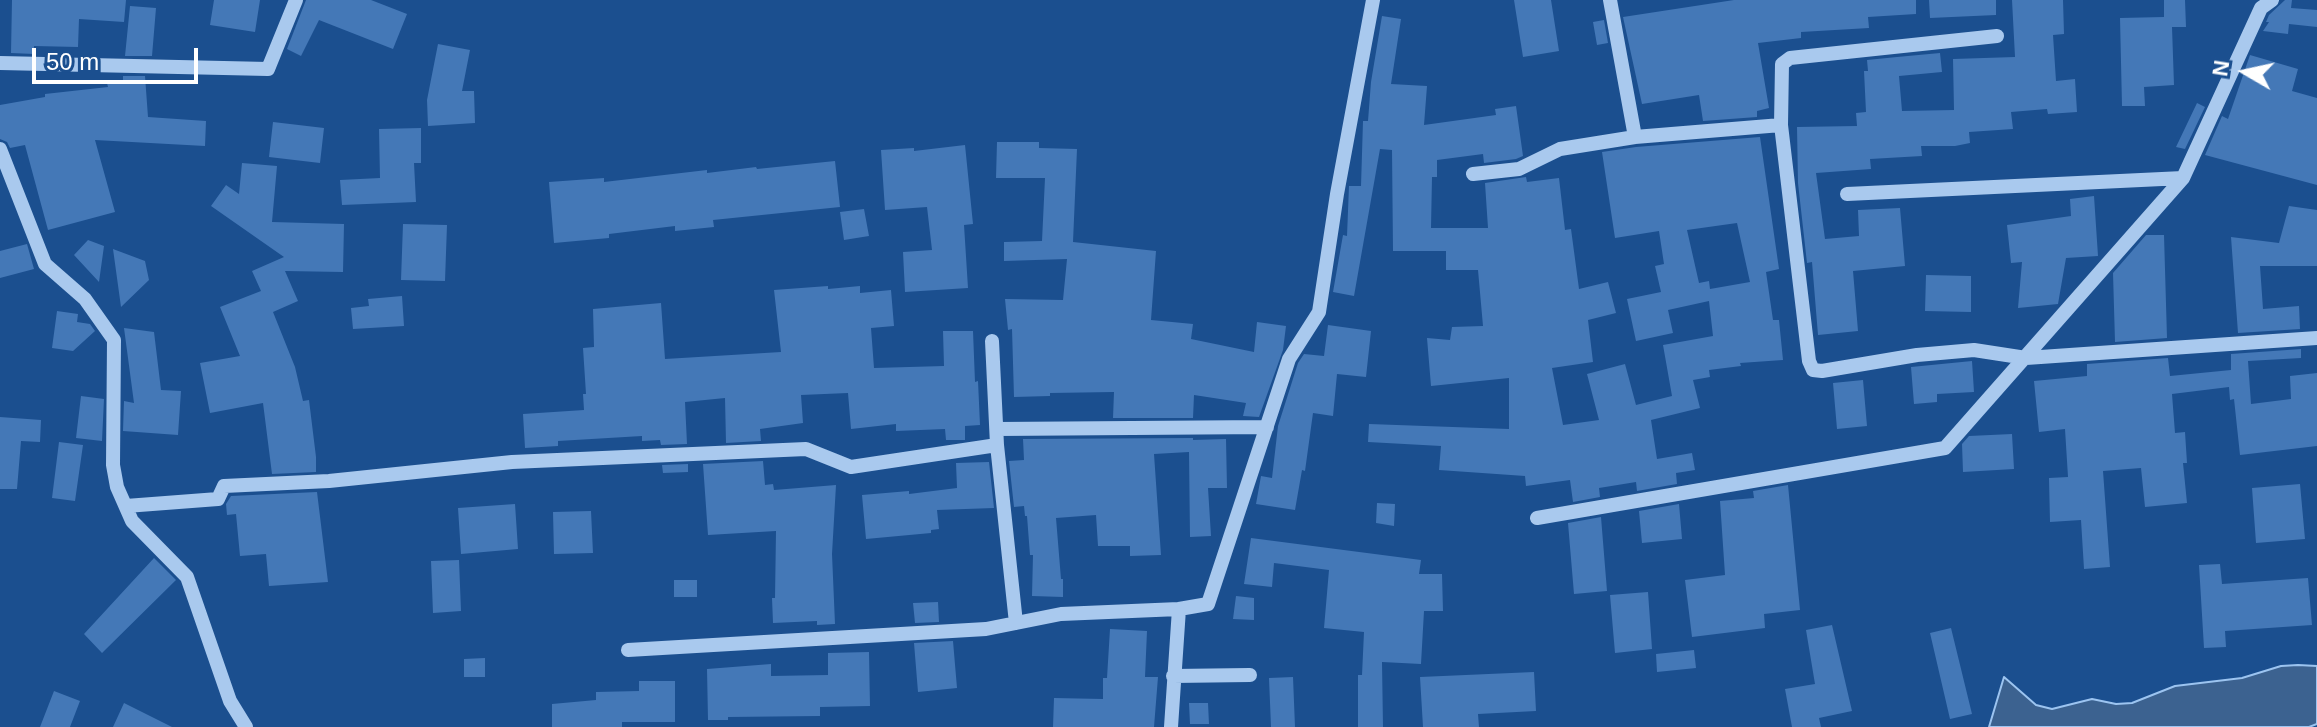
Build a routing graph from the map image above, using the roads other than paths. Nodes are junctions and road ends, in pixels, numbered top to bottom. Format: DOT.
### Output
graph roads {
  1 [pos="296,0"];
  2 [pos="1373,0"];
  3 [pos="1610,0"];
  4 [pos="2272,0"];
  5 [pos="1997,36"];
  6 [pos="0,63"];
  7 [pos="1781,125"];
  8 [pos="1635,137"];
  9 [pos="0,149"];
  10 [pos="1473,174"];
  11 [pos="2183,178"];
  12 [pos="1847,194"];
  13 [pos="2317,338"];
  14 [pos="992,341"];
  15 [pos="2026,358"];
  16 [pos="1267,427"];
  17 [pos="997,429"];
  18 [pos="997,445"];
  19 [pos="126,506"];
  20 [pos="1537,518"];
  21 [pos="1179,609"];
  22 [pos="1016,623"];
  23 [pos="628,650"];
  24 [pos="1250,675"];
  25 [pos="1173,676"];
  26 [pos="246,727"];
  27 [pos="1171,727"];
  1 -- 6 [label="street"];
  2 -- 16 [label="street"];
  3 -- 8 [label="street"];
  4 -- 11 [label="street"];
  5 -- 7 [label="street"];
  7 -- 8 [label="street"];
  7 -- 15 [label="street"];
  8 -- 10 [label="street"];
  9 -- 19 [label="street"];
  11 -- 12 [label="street"];
  11 -- 15 [label="street"];
  13 -- 15 [label="street"];
  14 -- 17 [label="street"];
  15 -- 20 [label="street"];
  16 -- 17 [label="street"];
  16 -- 21 [label="street"];
  17 -- 18 [label="street"];
  18 -- 19 [label="street"];
  18 -- 22 [label="street"];
  19 -- 26 [label="street"];
  21 -- 22 [label="street"];
  21 -- 25 [label="street"];
  22 -- 23 [label="street"];
  24 -- 25 [label="street"];
  25 -- 27 [label="street"];
}
